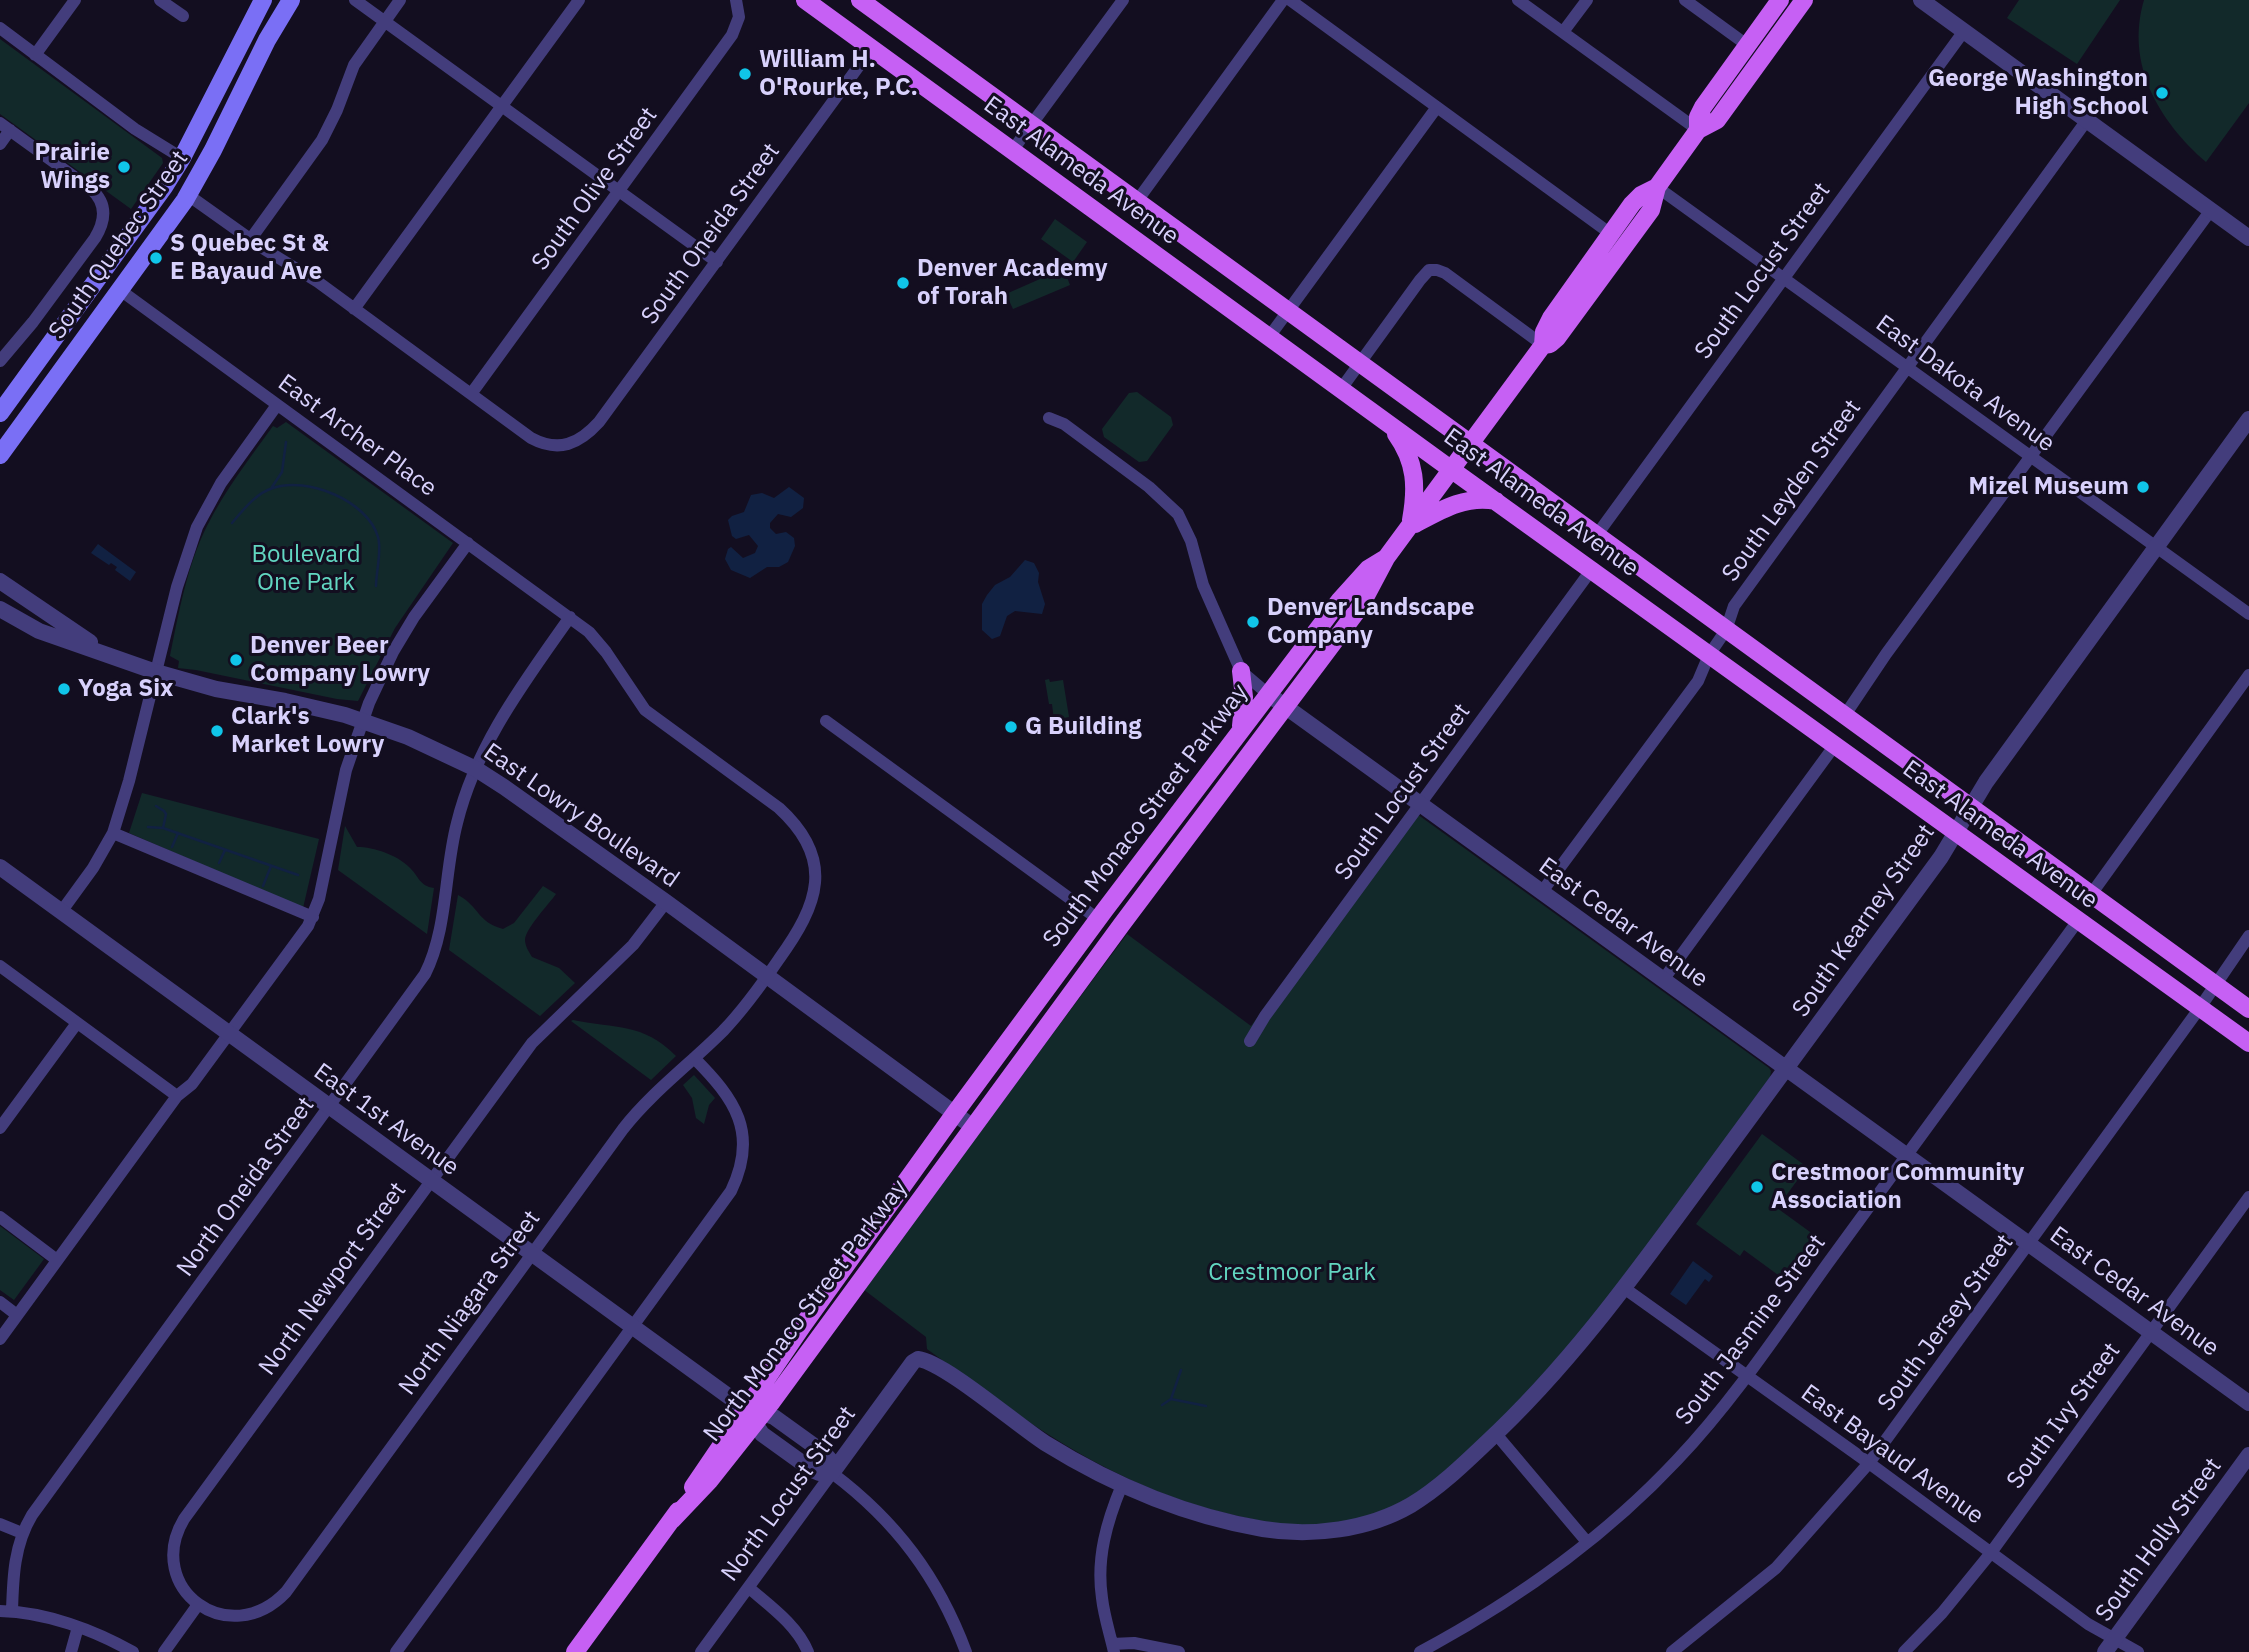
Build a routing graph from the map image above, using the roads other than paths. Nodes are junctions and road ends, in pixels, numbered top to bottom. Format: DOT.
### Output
graph roads {
  1 [pos="75,0"];
  2 [pos="160,0"];
  3 [pos="263,0"];
  4 [pos="291,0"];
  5 [pos="355,0"];
  6 [pos="400,0"];
  7 [pos="579,0"];
  8 [pos="805,0"];
  9 [pos="860,0"];
  10 [pos="1123,0"];
  11 [pos="1283,0"];
  12 [pos="1290,0"];
  13 [pos="1518,0"];
  14 [pos="1587,0"];
  15 [pos="1685,0"];
  16 [pos="1780,0"];
  17 [pos="1804,0"];
  18 [pos="1921,0"];
  19 [pos="737,2"];
  20 [pos="183,16"];
  21 [pos="384,22"];
  22 [pos="0,28"];
  23 [pos="1964,31"];
  24 [pos="1563,32"];
  25 [pos="1747,45"];
  26 [pos="872,48"];
  27 [pos="35,55"];
  28 [pos="501,106"];
  29 [pos="1437,107"];
  30 [pos="2087,120"];
  31 [pos="1031,124"];
  32 [pos="5,126"];
  33 [pos="1698,130"];
  34 [pos="0,144"];
  35 [pos="1012,151"];
  36 [pos="182,158"];
  37 [pos="1657,187"];
  38 [pos="619,191"];
  39 [pos="188,195"];
  40 [pos="1137,201"];
  41 [pos="2211,210"];
  42 [pos="1611,234"];
  43 [pos="2249,238"];
  44 [pos="250,240"];
  45 [pos="717,262"];
  46 [pos="1784,279"];
  47 [pos="120,290"];
  48 [pos="354,309"];
  49 [pos="1288,311"];
  50 [pos="1269,337"];
  51 [pos="1543,345"];
  52 [pos="0,361"];
  53 [pos="1360,364"];
  54 [pos="1907,368"];
  55 [pos="1341,390"];
  56 [pos="471,394"];
  57 [pos="277,405"];
  58 [pos="0,413"];
  59 [pos="1049,418"];
  60 [pos="2249,419"];
  61 [pos="1385,420"];
  62 [pos="1471,444"];
  63 [pos="0,454"];
  64 [pos="2031,457"];
  65 [pos="1452,470"];
  66 [pos="1496,501"];
  67 [pos="1409,527"];
  68 [pos="1596,536"];
  69 [pos="468,543"];
  70 [pos="2155,548"];
  71 [pos="1386,558"];
  72 [pos="1592,569"];
  73 [pos="0,581"];
  74 [pos="0,609"];
  75 [pos="2249,614"];
  76 [pos="570,617"];
  77 [pos="1726,630"];
  78 [pos="109,654"];
  79 [pos="1709,654"];
  80 [pos="1241,671"];
  81 [pos="156,673"];
  82 [pos="2249,675"];
  83 [pos="1268,694"];
  84 [pos="1286,707"];
  85 [pos="1845,715"];
  86 [pos="362,720"];
  87 [pos="826,721"];
  88 [pos="1240,731"];
  89 [pos="1835,745"];
  90 [pos="476,769"];
  91 [pos="1419,804"];
  92 [pos="1971,807"];
  93 [pos="1955,832"];
  94 [pos="113,833"];
  95 [pos="1148,852"];
  96 [pos="0,867"];
  97 [pos="1541,893"];
  98 [pos="2092,893"];
  99 [pos="666,902"];
  100 [pos="61,912"];
  101 [pos="313,917"];
  102 [pos="1098,919"];
  103 [pos="2077,922"];
  104 [pos="1122,924"];
  105 [pos="2249,936"];
  106 [pos="0,966"];
  107 [pos="766,976"];
  108 [pos="1663,980"];
  109 [pos="2216,984"];
  110 [pos="1066,1001"];
  111 [pos="2199,1009"];
  112 [pos="2249,1009"];
  113 [pos="77,1023"];
  114 [pos="229,1034"];
  115 [pos="1250,1041"];
  116 [pos="2249,1043"];
  117 [pos="694,1058"];
  118 [pos="1785,1069"];
  119 [pos="177,1096"];
  120 [pos="330,1107"];
  121 [pos="955,1113"];
  122 [pos="973,1127"];
  123 [pos="0,1128"];
  124 [pos="1906,1156"];
  125 [pos="431,1180"];
  126 [pos="2249,1197"];
  127 [pos="0,1217"];
  128 [pos="2029,1244"];
  129 [pos="531,1254"];
  130 [pos="57,1260"];
  131 [pos="1624,1289"];
  132 [pos="0,1302"];
  133 [pos="17,1315"];
  134 [pos="632,1326"];
  135 [pos="2150,1332"];
  136 [pos="0,1339"];
  137 [pos="913,1362"];
  138 [pos="1747,1375"];
  139 [pos="2249,1403"];
  140 [pos="755,1415"];
  141 [pos="1496,1434"];
  142 [pos="2249,1455"];
  143 [pos="1869,1463"];
  144 [pos="832,1473"];
  145 [pos="1122,1485"];
  146 [pos="0,1524"];
  147 [pos="22,1533"];
  148 [pos="1587,1542"];
  149 [pos="1990,1554"];
  150 [pos="749,1588"];
  151 [pos="197,1606"];
  152 [pos="6,1611"];
  153 [pos="78,1627"];
  154 [pos="2110,1645"];
  155 [pos="1113,1648"];
  156 [pos="71,1652"];
  157 [pos="133,1652"];
  158 [pos="164,1652"];
  159 [pos="396,1652"];
  160 [pos="575,1652"];
  161 [pos="701,1652"];
  162 [pos="808,1652"];
  163 [pos="966,1652"];
  164 [pos="1179,1652"];
  165 [pos="1420,1652"];
  166 [pos="1672,1652"];
  167 [pos="1904,1652"];
  168 [pos="2138,1652"];
  1 -- 27 [label="street"];
  2 -- 20 [label="street"];
  3 -- 36 [label="main road, South Quebec Street"];
  4 -- 39 [label="main road, South Quebec Street"];
  5 -- 21 [label="street"];
  6 -- 21 [label="street"];
  7 -- 28 [label="street"];
  8 -- 26 [label="main road, East Alameda Avenue"];
  9 -- 31 [label="main road, East Alameda Avenue"];
  10 -- 31 [label="street"];
  11 -- 40 [label="street"];
  12 -- 29 [label="street"];
  13 -- 24 [label="street"];
  14 -- 24 [label="street"];
  15 -- 25 [label="street"];
  16 -- 25 [label="main road"];
  17 -- 33 [label="main road"];
  18 -- 23 [label="street"];
  19 -- 38 [label="street, South Olive Street"];
  21 -- 28 [label="street"];
  21 -- 44 [label="street"];
  22 -- 27 [label="street"];
  23 -- 30 [label="street"];
  23 -- 46 [label="street, South Locust Street"];
  24 -- 33 [label="street"];
  25 -- 33 [label="main road"];
  26 -- 35 [label="main road, East Alameda Avenue"];
  26 -- 45 [label="street, South Oneida Street"];
  27 -- 36 [label="street"];
  28 -- 38 [label="street"];
  28 -- 48 [label="street"];
  29 -- 42 [label="street"];
  29 -- 49 [label="street"];
  30 -- 41 [label="street"];
  30 -- 54 [label="street, South Leyden Street"];
  31 -- 35 [label="street"];
  31 -- 40 [label="main road, East Alameda Avenue"];
  32 -- 34 [label="street"];
  32 -- 52 [label="street"];
  33 -- 37 [label="main road"];
  35 -- 50 [label="main road, East Alameda Avenue"];
  36 -- 58 [label="main road, South Quebec Street"];
  37 -- 42 [label="main road"];
  37 -- 46 [label="street, East Dakota Avenue"];
  37 -- 51 [label="main road"];
  38 -- 45 [label="street"];
  38 -- 56 [label="street, South Olive Street"];
  39 -- 44 [label="street"];
  39 -- 47 [label="main road, South Quebec Street"];
  40 -- 49 [label="main road, East Alameda Avenue"];
  41 -- 43 [label="street"];
  41 -- 64 [label="street"];
  42 -- 51 [label="main road"];
  44 -- 48 [label="street"];
  45 -- 56 [label="street, South Oneida Street"];
  46 -- 54 [label="street, East Dakota Avenue"];
  46 -- 68 [label="street, South Locust Street"];
  47 -- 57 [label="street, East Archer Place"];
  47 -- 63 [label="main road, South Quebec Street"];
  48 -- 56 [label="street"];
  49 -- 50 [label="street"];
  49 -- 53 [label="main road, East Alameda Avenue"];
  50 -- 55 [label="main road, East Alameda Avenue"];
  51 -- 53 [label="street"];
  51 -- 62 [label="main road, South Monaco Street Parkway"];
  53 -- 55 [label="street"];
  53 -- 62 [label="main road, East Alameda Avenue"];
  54 -- 64 [label="street, East Dakota Avenue"];
  54 -- 77 [label="street, South Leyden Street"];
  55 -- 61 [label="main road, East Alameda Avenue"];
  57 -- 69 [label="street, East Archer Place"];
  57 -- 81 [label="street"];
  59 -- 80 [label="street, East Cedar Avenue"];
  60 -- 70 [label="street, South Kearney Street"];
  61 -- 65 [label="main road, East Alameda Avenue"];
  61 -- 67 [label="main road"];
  62 -- 65 [label="main road, South Monaco Street Parkway"];
  62 -- 68 [label="main road, East Alameda Avenue"];
  64 -- 70 [label="street, East Dakota Avenue"];
  64 -- 85 [label="street"];
  65 -- 66 [label="main road, East Alameda Avenue"];
  65 -- 67 [label="main road, South Monaco Street Parkway"];
  66 -- 67 [label="main road"];
  66 -- 72 [label="main road, East Alameda Avenue"];
  67 -- 71 [label="main road, South Monaco Street Parkway"];
  68 -- 77 [label="main road, East Alameda Avenue"];
  69 -- 76 [label="street, East Archer Place"];
  69 -- 86 [label="street"];
  70 -- 75 [label="street, East Dakota Avenue"];
  70 -- 92 [label="street, South Kearney Street"];
  71 -- 83 [label="main road, South Monaco Street Parkway"];
  71 -- 84 [label="main road, South Monaco Street Parkway"];
  72 -- 79 [label="main road, East Alameda Avenue"];
  72 -- 91 [label="street, South Locust Street"];
  73 -- 78 [label="street, East Lowry Boulevard"];
  74 -- 78 [label="street, East Lowry Boulevard"];
  76 -- 90 [label="street"];
  76 -- 107 [label="street, East Archer Place"];
  77 -- 79 [label="street, South Leyden Street"];
  77 -- 85 [label="main road, East Alameda Avenue"];
  78 -- 81 [label="street, East Lowry Boulevard"];
  79 -- 89 [label="main road, East Alameda Avenue"];
  79 -- 97 [label="street, South Leyden Street"];
  80 -- 83 [label="street, East Cedar Avenue"];
  80 -- 88 [label="main road"];
  81 -- 86 [label="street, East Lowry Boulevard"];
  81 -- 94 [label="street"];
  82 -- 98 [label="street"];
  83 -- 84 [label="street, East Cedar Avenue"];
  83 -- 88 [label="main road, South Monaco Street Parkway"];
  84 -- 91 [label="street, East Cedar Avenue"];
  84 -- 104 [label="main road, South Monaco Street Parkway"];
  85 -- 92 [label="main road, East Alameda Avenue"];
  86 -- 90 [label="street, East Lowry Boulevard"];
  86 -- 101 [label="street"];
  87 -- 102 [label="street"];
  88 -- 95 [label="main road, South Monaco Street Parkway"];
  89 -- 93 [label="main road, East Alameda Avenue"];
  89 -- 108 [label="street"];
  90 -- 99 [label="street, East Lowry Boulevard"];
  90 -- 120 [label="street, North Oneida Street"];
  91 -- 97 [label="street, East Cedar Avenue"];
  91 -- 115 [label="street, South Locust Street"];
  92 -- 93 [label="street, South Kearney Street"];
  92 -- 98 [label="main road, East Alameda Avenue"];
  93 -- 103 [label="main road, East Alameda Avenue"];
  93 -- 118 [label="street, South Kearney Street"];
  94 -- 100 [label="street"];
  94 -- 101 [label="street"];
  95 -- 102 [label="main road, South Monaco Street Parkway"];
  95 -- 104 [label="main road"];
  96 -- 100 [label="street, East 1st Avenue"];
  97 -- 108 [label="street, East Cedar Avenue"];
  98 -- 109 [label="main road, East Alameda Avenue"];
  99 -- 107 [label="street, East Lowry Boulevard"];
  99 -- 125 [label="street, North Newport Street"];
  100 -- 114 [label="street, East 1st Avenue"];
  101 -- 114 [label="street"];
  102 -- 110 [label="main road"];
  102 -- 121 [label="main road, South Monaco Street Parkway"];
  103 -- 111 [label="main road, East Alameda Avenue"];
  103 -- 124 [label="street, South Jasmine Street"];
  104 -- 110 [label="main road, South Monaco Street Parkway"];
  105 -- 109 [label="street, South Jersey Street"];
  106 -- 113 [label="street"];
  107 -- 117 [label="street, North Niagara Street"];
  107 -- 121 [label="street, East Lowry Boulevard"];
  108 -- 118 [label="street, East Cedar Avenue"];
  109 -- 111 [label="street, South Jersey Street"];
  109 -- 112 [label="main road, East Alameda Avenue"];
  110 -- 122 [label="main road, South Monaco Street Parkway"];
  111 -- 116 [label="main road, East Alameda Avenue"];
  111 -- 128 [label="street, South Jersey Street"];
  113 -- 119 [label="street"];
  113 -- 123 [label="street"];
  114 -- 119 [label="street"];
  114 -- 120 [label="street, East 1st Avenue"];
  117 -- 129 [label="street, North Niagara Street"];
  117 -- 134 [label="street"];
  118 -- 124 [label="street, East Cedar Avenue"];
  118 -- 131 [label="street, South Kearney Street"];
  119 -- 130 [label="street"];
  120 -- 125 [label="street, East 1st Avenue"];
  120 -- 147 [label="street, North Oneida Street"];
  121 -- 122 [label="street, East Lowry Boulevard"];
  121 -- 140 [label="main road, North Monaco Street Parkway"];
  122 -- 140 [label="main road, North Monaco Street Parkway"];
  124 -- 128 [label="street, East Cedar Avenue"];
  124 -- 138 [label="street, South Jasmine Street"];
  125 -- 129 [label="street, East 1st Avenue"];
  125 -- 151 [label="street, North Newport Street"];
  126 -- 135 [label="street, South Ivy Street"];
  127 -- 130 [label="street"];
  128 -- 135 [label="street, East Cedar Avenue"];
  128 -- 143 [label="street, South Jersey Street"];
  129 -- 134 [label="street, East 1st Avenue"];
  129 -- 151 [label="street, North Niagara Street"];
  130 -- 133 [label="street"];
  131 -- 138 [label="street, East Bayaud Avenue"];
  131 -- 141 [label="street, South Kearney Street"];
  132 -- 133 [label="street"];
  133 -- 136 [label="street"];
  134 -- 140 [label="street, East 1st Avenue"];
  134 -- 159 [label="street"];
  135 -- 139 [label="street, East Cedar Avenue"];
  135 -- 149 [label="street, South Ivy Street"];
  137 -- 144 [label="street, North Locust Street"];
  137 -- 145 [label="street, South Kearney Street"];
  138 -- 143 [label="street, East Bayaud Avenue"];
  138 -- 148 [label="street, South Jasmine Street"];
  140 -- 144 [label="street, East 1st Avenue"];
  140 -- 160 [label="main road, North Monaco Street Parkway"];
  141 -- 145 [label="street, South Kearney Street"];
  141 -- 148 [label="street"];
  142 -- 154 [label="street, South Holly Street"];
  143 -- 149 [label="street, East Bayaud Avenue"];
  143 -- 166 [label="street, South Jersey Street"];
  144 -- 150 [label="street, North Locust Street"];
  144 -- 163 [label="street"];
  145 -- 155 [label="street"];
  146 -- 147 [label="street"];
  147 -- 152 [label="street, North Oneida Street"];
  148 -- 165 [label="street, South Jasmine Street"];
  149 -- 154 [label="street, East Bayaud Avenue"];
  149 -- 167 [label="street, South Ivy Street"];
  150 -- 161 [label="street, North Locust Street"];
  150 -- 162 [label="street"];
  151 -- 158 [label="street"];
  152 -- 153 [label="street"];
  153 -- 156 [label="street"];
  153 -- 157 [label="street"];
  154 -- 168 [label="street, East Bayaud Avenue"];
  155 -- 164 [label="street"];
}
